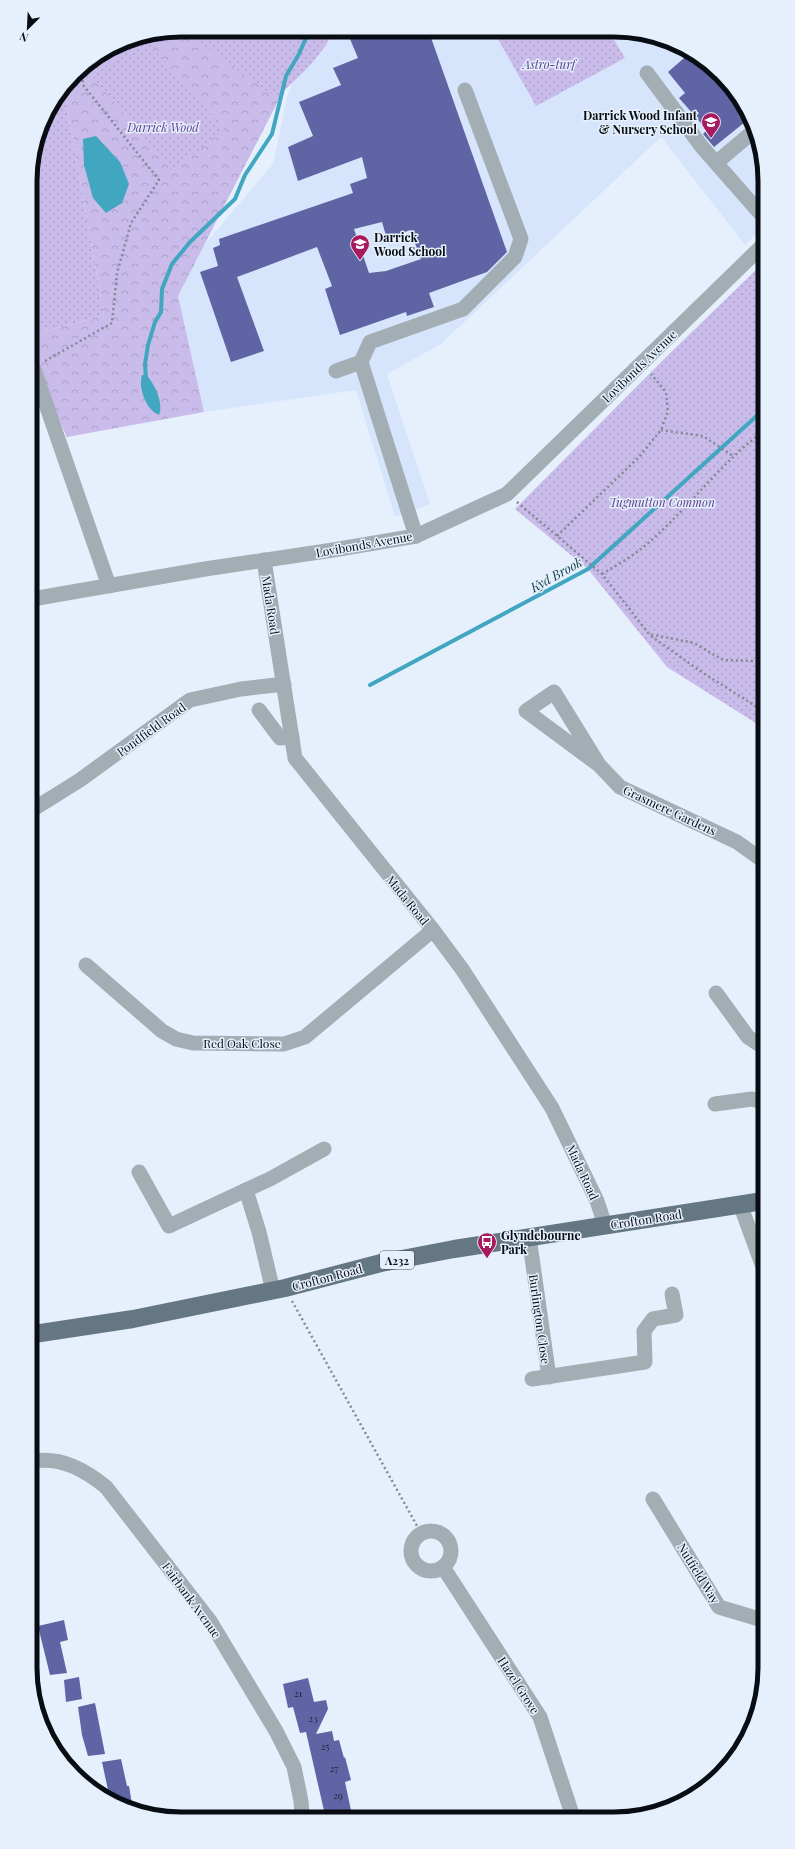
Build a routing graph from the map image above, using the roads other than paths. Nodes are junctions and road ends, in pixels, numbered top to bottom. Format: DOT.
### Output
graph roads {
  1 [pos="648,73"];
  2 [pos="465,90"];
  3 [pos="749,135"];
  4 [pos="716,163"];
  5 [pos="758,211"];
  6 [pos="758,250"];
  7 [pos="360,362"];
  8 [pos="336,371"];
  9 [pos="37,378"];
  10 [pos="416,536"];
  11 [pos="264,560"];
  12 [pos="109,586"];
  13 [pos="37,598"];
  14 [pos="284,684"];
  15 [pos="259,710"];
  16 [pos="292,737"];
  17 [pos="599,765"];
  18 [pos="37,807"];
  19 [pos="758,857"];
  20 [pos="433,930"];
  21 [pos="86,965"];
  22 [pos="716,993"];
  23 [pos="758,1043"];
  24 [pos="758,1101"];
  25 [pos="715,1104"];
  26 [pos="324,1149"];
  27 [pos="139,1172"];
  28 [pos="246,1190"];
  29 [pos="758,1202"];
  30 [pos="740,1204"];
  31 [pos="605,1225"];
  32 [pos="528,1237"];
  33 [pos="758,1253"];
  34 [pos="279,1289"];
  35 [pos="672,1294"];
  36 [pos="37,1334"];
  37 [pos="549,1377"];
  38 [pos="532,1379"];
  39 [pos="37,1461"];
  40 [pos="653,1499"];
  41 [pos="443,1567"];
  42 [pos="758,1619"];
  43 [pos="302,1812"];
  44 [pos="571,1812"];
  1 -- 4 [label="street"];
  2 -- 7 [label="street"];
  3 -- 4 [label="street"];
  4 -- 5 [label="street"];
  6 -- 10 [label="street, Lovibonds Avenue"];
  7 -- 8 [label="street"];
  7 -- 10 [label="street"];
  9 -- 12 [label="street"];
  10 -- 11 [label="street, Lovibonds Avenue"];
  11 -- 12 [label="street, Lovibonds Avenue"];
  11 -- 14 [label="street, Mada Road"];
  12 -- 13 [label="street, Lovibonds Avenue"];
  14 -- 16 [label="street, Mada Road"];
  14 -- 18 [label="street, Pondfield Road"];
  15 -- 16 [label="street"];
  16 -- 20 [label="street, Mada Road"];
  17 -- 17 [label="street, Grasmere Gardens"];
  17 -- 19 [label="street, Grasmere Gardens"];
  20 -- 21 [label="street, Red Oak Close"];
  20 -- 31 [label="street, Mada Road"];
  22 -- 23 [label="street"];
  24 -- 25 [label="street"];
  26 -- 28 [label="street"];
  27 -- 28 [label="street"];
  28 -- 34 [label="street"];
  29 -- 30 [label="main road, Crofton Road / A232"];
  30 -- 31 [label="main road, Crofton Road / A232"];
  30 -- 33 [label="street"];
  31 -- 32 [label="main road, Crofton Road / A232"];
  32 -- 34 [label="main road, Crofton Road / A232"];
  32 -- 37 [label="street, Burlington Close"];
  34 -- 36 [label="main road, Crofton Road / A232"];
  35 -- 37 [label="street, Burlington Close"];
  37 -- 38 [label="street, Burlington Close"];
  39 -- 43 [label="street, Fairbank Avenue"];
  40 -- 42 [label="street, Nutfield Way"];
  41 -- 41 [label="street"];
  41 -- 44 [label="street, Hazel Grove"];
}
